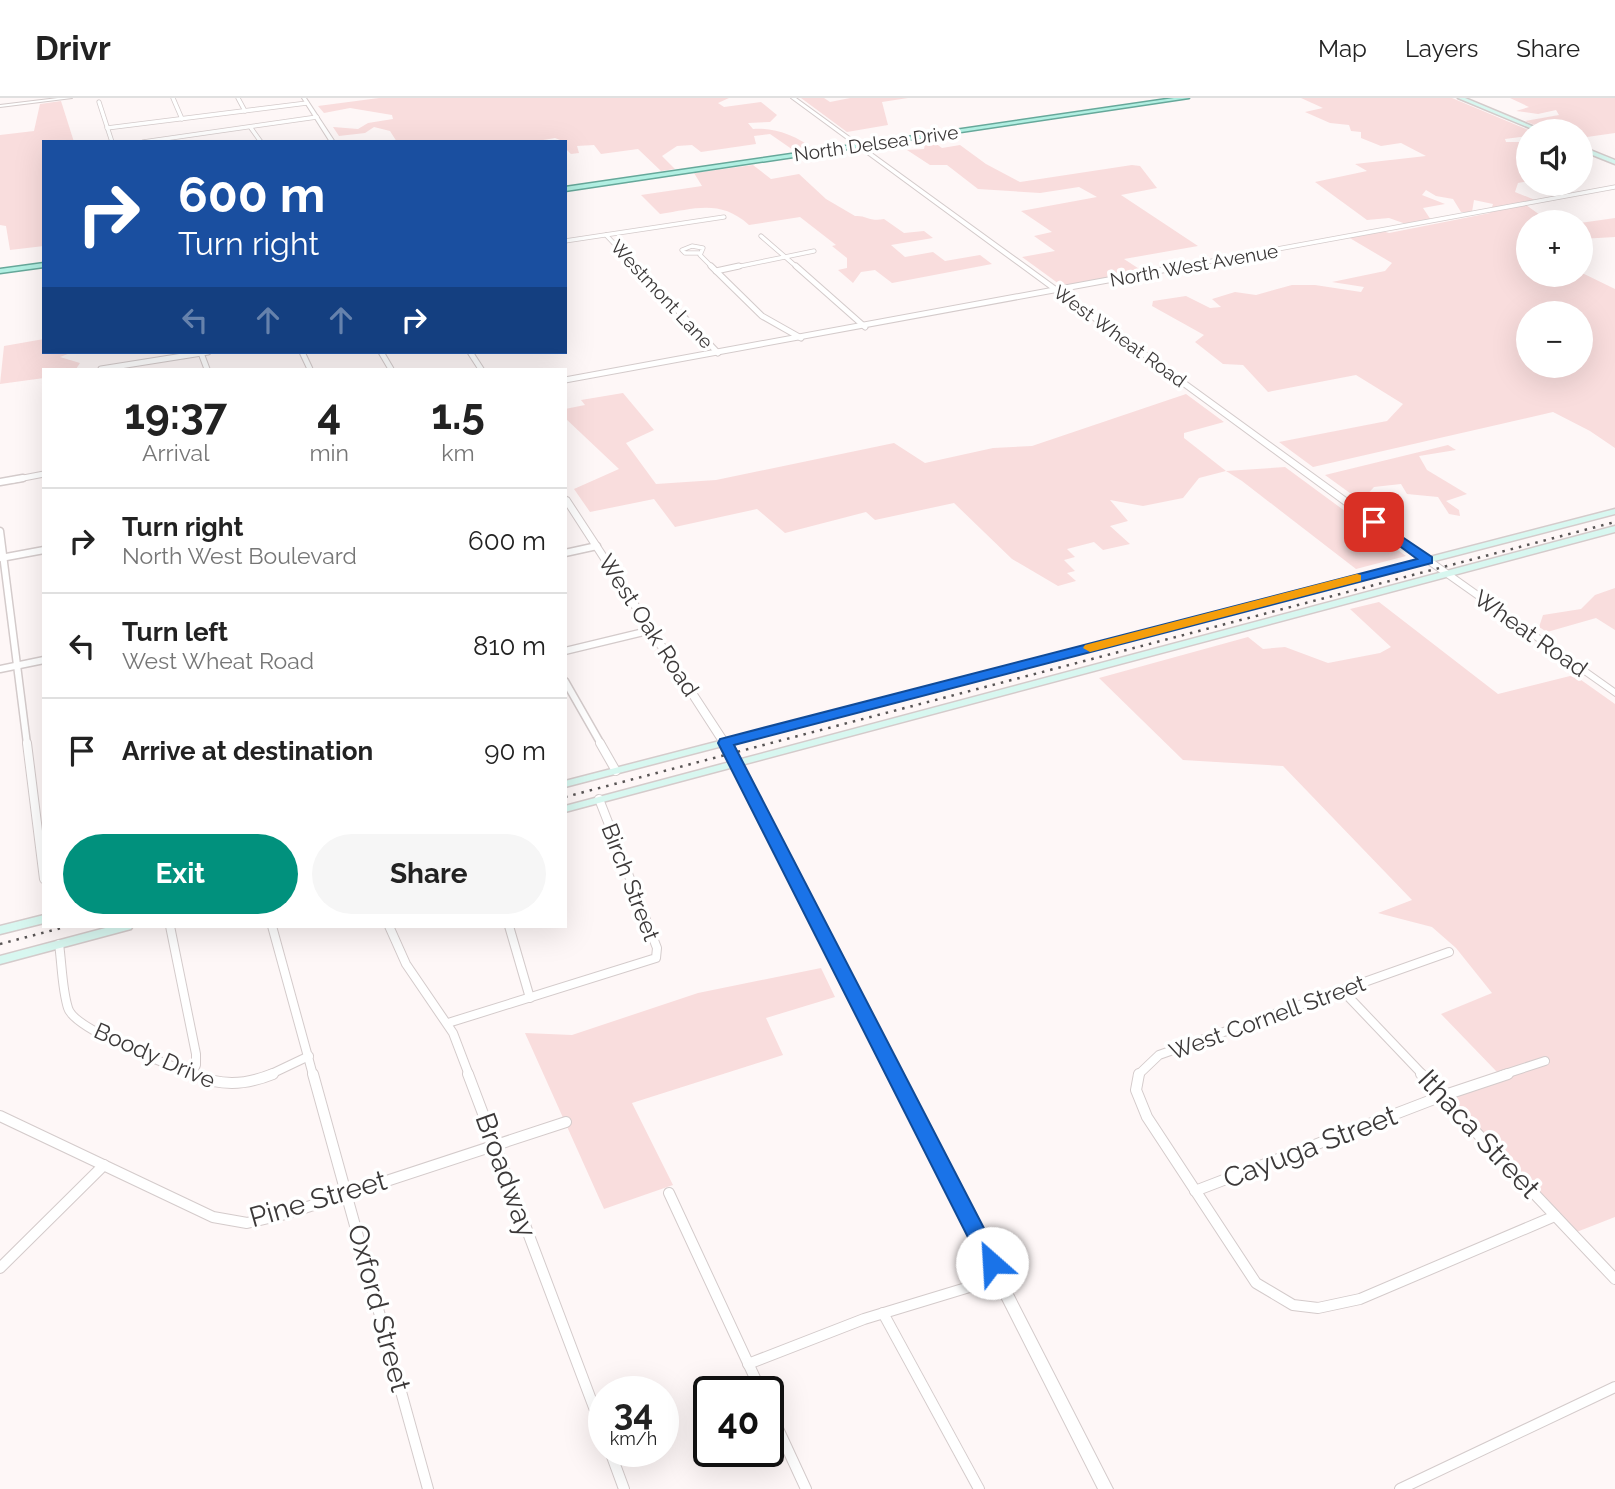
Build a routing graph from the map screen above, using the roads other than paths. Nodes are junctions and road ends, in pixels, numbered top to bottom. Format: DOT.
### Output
graph roads {
  1 [pos="70,98"];
  2 [pos="173,98"];
  3 [pos="238,98"];
  4 [pos="793,98"];
  5 [pos="1186,98"];
  6 [pos="1461,98"];
  7 [pos="305,101"];
  8 [pos="99,102"];
  9 [pos="0,106"];
  10 [pos="245,111"];
  11 [pos="317,117"];
  12 [pos="182,118"];
  13 [pos="1516,121"];
  14 [pos="107,128"];
  15 [pos="251,128"];
  16 [pos="112,140"];
  17 [pos="158,140"];
  18 [pos="260,140"];
  19 [pos="332,140"];
  20 [pos="857,146"];
  21 [pos="1593,153"];
  22 [pos="1615,162"];
  23 [pos="1615,187"];
  24 [pos="567,189"];
  25 [pos="724,217"];
  26 [pos="606,235"];
  27 [pos="761,236"];
  28 [pos="567,241"];
  29 [pos="814,251"];
  30 [pos="699,253"];
  31 [pos="784,257"];
  32 [pos="42,264"];
  33 [pos="0,271"];
  34 [pos="716,271"];
  35 [pos="1056,290"];
  36 [pos="865,327"];
  37 [pos="801,338"];
  38 [pos="718,353"];
  39 [pos="195,354"];
  40 [pos="138,366"];
  41 [pos="115,368"];
  42 [pos="567,380"];
  43 [pos="42,474"];
  44 [pos="0,482"];
  45 [pos="567,501"];
  46 [pos="1615,511"];
  47 [pos="1615,529"];
  48 [pos="0,531"];
  49 [pos="597,546"];
  50 [pos="42,550"];
  51 [pos="567,553"];
  52 [pos="1,558"];
  53 [pos="1427,560"];
  54 [pos="1447,574"];
  55 [pos="652,630"];
  56 [pos="567,651"];
  57 [pos="42,660"];
  58 [pos="16,666"];
  59 [pos="0,669"];
  60 [pos="567,685"];
  61 [pos="1615,693"];
  62 [pos="731,753"];
  63 [pos="615,771"];
  64 [pos="567,783"];
  65 [pos="599,799"];
  66 [pos="567,807"];
  67 [pos="42,863"];
  68 [pos="42,920"];
  69 [pos="119,928"];
  70 [pos="170,928"];
  71 [pos="273,928"];
  72 [pos="390,928"];
  73 [pos="510,928"];
  74 [pos="0,930"];
  75 [pos="59,944"];
  76 [pos="1449,952"];
  77 [pos="0,960"];
  78 [pos="1342,990"];
  79 [pos="530,998"];
  80 [pos="448,1023"];
  81 [pos="309,1056"];
  82 [pos="1545,1060"];
  83 [pos="192,1074"];
  84 [pos="1442,1096"];
  85 [pos="0,1116"];
  86 [pos="566,1122"];
  87 [pos="495,1145"];
  88 [pos="104,1165"];
  89 [pos="1195,1191"];
  90 [pos="669,1193"];
  91 [pos="347,1194"];
  92 [pos="1555,1216"];
  93 [pos="0,1268"];
  94 [pos="999,1278"];
  95 [pos="1615,1279"];
  96 [pos="883,1313"];
  97 [pos="748,1364"];
  98 [pos="754,1376"];
  99 [pos="1615,1387"];
  100 [pos="588,1392"];
  101 [pos="784,1442"];
  102 [pos="616,1467"];
  103 [pos="428,1489"];
  104 [pos="624,1489"];
  105 [pos="806,1489"];
  106 [pos="979,1489"];
  107 [pos="1106,1489"];
  108 [pos="1400,1489"];
  1 -- 9 [label="street"];
  2 -- 12 [label="street"];
  3 -- 10 [label="street"];
  4 -- 20 [label="street, West Wheat Road"];
  5 -- 20 [label="main road, North Delsea Drive"];
  6 -- 13 [label="main road"];
  7 -- 10 [label="street"];
  7 -- 11 [label="street"];
  8 -- 14 [label="street"];
  10 -- 12 [label="street"];
  11 -- 15 [label="street"];
  11 -- 19 [label="street"];
  12 -- 14 [label="street"];
  14 -- 16 [label="street"];
  15 -- 17 [label="street"];
  15 -- 18 [label="street"];
  20 -- 24 [label="main road, North Delsea Drive"];
  20 -- 35 [label="street, West Wheat Road"];
  21 -- 22 [label="main road"];
  23 -- 35 [label="street, North West Avenue"];
  25 -- 26 [label="street"];
  26 -- 28 [label="street"];
  26 -- 38 [label="street, Westmont Lane"];
  27 -- 31 [label="street"];
  29 -- 31 [label="street"];
  30 -- 34 [label="street"];
  31 -- 34 [label="street"];
  31 -- 36 [label="street"];
  32 -- 33 [label="main road"];
  34 -- 37 [label="street"];
  35 -- 36 [label="street, North West Avenue"];
  35 -- 53 [label="street, West Wheat Road"];
  36 -- 37 [label="street, North West Avenue"];
  37 -- 38 [label="street, North West Avenue"];
  38 -- 42 [label="street, North West Avenue"];
  39 -- 40 [label="street"];
  40 -- 41 [label="street"];
  43 -- 44 [label="street"];
  45 -- 49 [label="street, West Oak Road"];
  46 -- 53 [label="main road"];
  47 -- 54 [label="main road"];
  48 -- 52 [label="street"];
  49 -- 51 [label="street"];
  49 -- 55 [label="street, West Oak Road"];
  50 -- 52 [label="street"];
  52 -- 58 [label="street"];
  53 -- 54 [label="street, West Wheat Road"];
  53 -- 62 [label="main road"];
  54 -- 61 [label="street, Wheat Road"];
  54 -- 62 [label="main road"];
  55 -- 56 [label="street"];
  55 -- 62 [label="street, West Oak Road"];
  57 -- 58 [label="street"];
  58 -- 59 [label="street"];
  58 -- 67 [label="street"];
  60 -- 63 [label="street"];
  62 -- 63 [label="main road"];
  62 -- 65 [label="main road"];
  62 -- 94 [label="street, West Oak Road"];
  63 -- 64 [label="main road"];
  65 -- 66 [label="main road"];
  65 -- 79 [label="street, Birch Street"];
  68 -- 74 [label="main road"];
  69 -- 75 [label="main road"];
  70 -- 83 [label="street"];
  71 -- 81 [label="street, Oxford Street"];
  72 -- 80 [label="street, Broadway"];
  73 -- 79 [label="street"];
  75 -- 77 [label="main road"];
  75 -- 83 [label="street, Boody Drive"];
  76 -- 78 [label="street, West Cornell Street"];
  78 -- 84 [label="street, Ithaca Street"];
  78 -- 89 [label="street, West Cornell Street"];
  79 -- 80 [label="street"];
  80 -- 87 [label="street, Broadway"];
  81 -- 83 [label="street, Boody Drive"];
  81 -- 91 [label="street, Oxford Street"];
  82 -- 84 [label="street, Cayuga Street"];
  84 -- 89 [label="street, Cayuga Street"];
  84 -- 92 [label="street, Ithaca Street"];
  85 -- 88 [label="street, Pine Street"];
  86 -- 87 [label="street, Pine Street"];
  87 -- 91 [label="street, Pine Street"];
  87 -- 100 [label="street, Broadway"];
  88 -- 91 [label="street, Pine Street"];
  88 -- 93 [label="street"];
  89 -- 92 [label="street"];
  90 -- 97 [label="street"];
  91 -- 103 [label="street, Oxford Street"];
  92 -- 95 [label="street, Ithaca Street"];
  94 -- 96 [label="street"];
  94 -- 107 [label="street, West Oak Road"];
  96 -- 97 [label="street"];
  96 -- 106 [label="street"];
  97 -- 98 [label="street"];
  99 -- 108 [label="street"];
  101 -- 105 [label="street"];
  102 -- 104 [label="street"];
}
